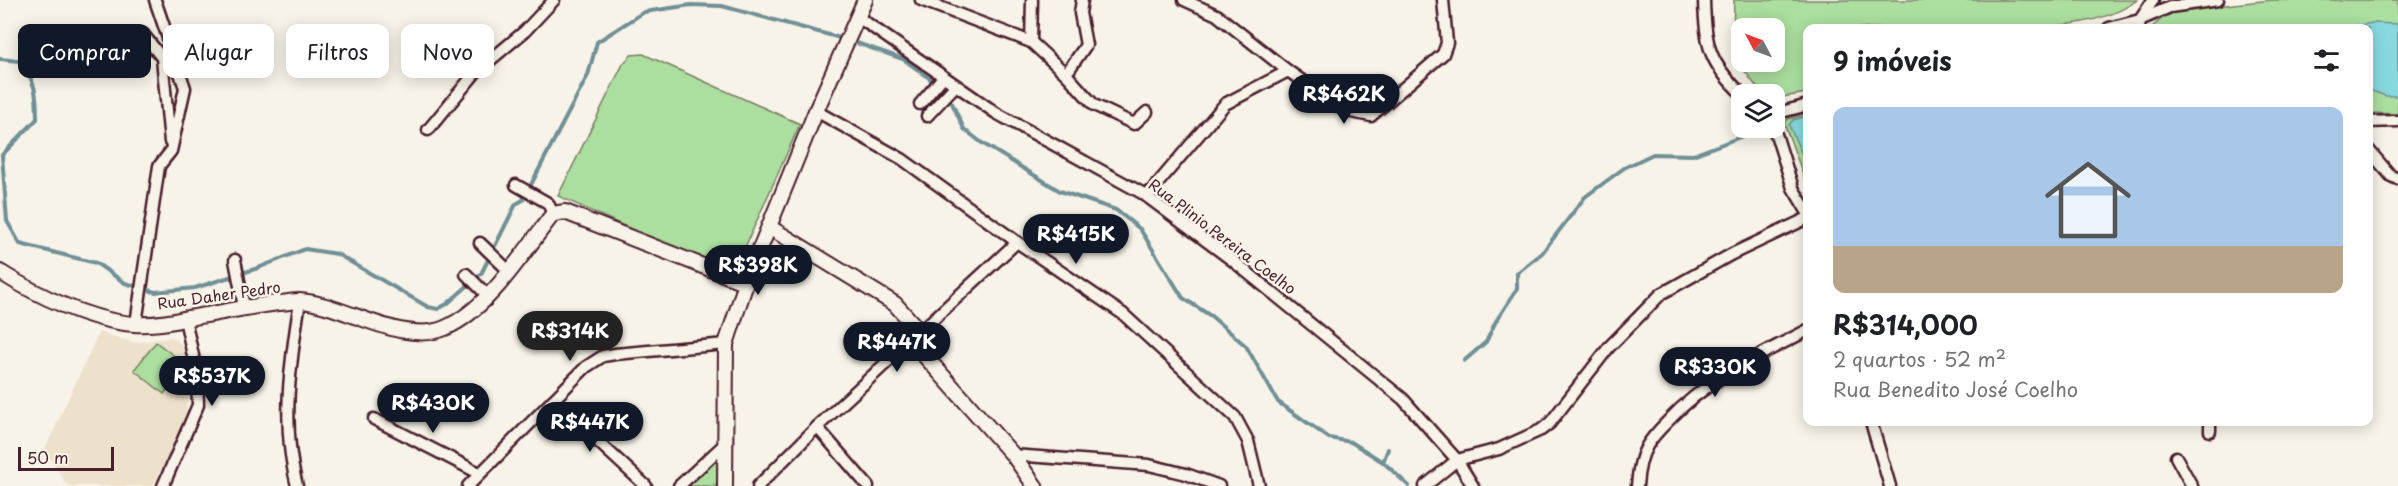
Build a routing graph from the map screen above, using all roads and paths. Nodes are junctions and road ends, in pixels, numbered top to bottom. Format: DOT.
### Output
graph roads {
  1 [pos="155,0"];
  2 [pos="554,0"];
  3 [pos="865,0"];
  4 [pos="921,0"];
  5 [pos="1032,0"];
  6 [pos="1082,0"];
  7 [pos="1184,0"];
  8 [pos="1443,0"];
  9 [pos="1704,0"];
  10 [pos="2153,0"];
  11 [pos="2218,0"];
  12 [pos="858,17"];
  13 [pos="2140,24"];
  14 [pos="1031,42"];
  15 [pos="151,44"];
  16 [pos="1288,71"];
  17 [pos="1066,74"];
  18 [pos="941,79"];
  19 [pos="1731,84"];
  20 [pos="952,89"];
  21 [pos="923,99"];
  22 [pos="1803,106"];
  23 [pos="816,111"];
  24 [pos="1785,111"];
  25 [pos="1147,112"];
  26 [pos="927,116"];
  27 [pos="2398,121"];
  28 [pos="2373,122"];
  29 [pos="428,130"];
  30 [pos="1777,138"];
  31 [pos="171,151"];
  32 [pos="2373,155"];
  33 [pos="2398,179"];
  34 [pos="516,185"];
  35 [pos="1147,196"];
  36 [pos="1803,205"];
  37 [pos="553,214"];
  38 [pos="1803,220"];
  39 [pos="769,227"];
  40 [pos="1017,242"];
  41 [pos="483,246"];
  42 [pos="236,265"];
  43 [pos="505,267"];
  44 [pos="0,272"];
  45 [pos="468,276"];
  46 [pos="746,283"];
  47 [pos="484,292"];
  48 [pos="300,301"];
  49 [pos="242,302"];
  50 [pos="185,319"];
  51 [pos="136,324"];
  52 [pos="1803,333"];
  53 [pos="916,337"];
  54 [pos="726,344"];
  55 [pos="553,400"];
  56 [pos="374,419"];
  57 [pos="1872,426"];
  58 [pos="817,427"];
  59 [pos="727,442"];
  60 [pos="1013,455"];
  61 [pos="2176,457"];
  62 [pos="1457,459"];
  63 [pos="479,473"];
  64 [pos="1428,484"];
  65 [pos="163,486"];
  66 [pos="297,486"];
  67 [pos="468,486"];
  68 [pos="646,486"];
  69 [pos="679,486"];
  70 [pos="725,486"];
  71 [pos="758,486"];
  72 [pos="868,486"];
  73 [pos="1035,486"];
  74 [pos="1219,486"];
  75 [pos="1259,486"];
  76 [pos="1473,486"];
  77 [pos="1637,486"];
  78 [pos="1890,486"];
  79 [pos="2192,486"];
  1 -- 31 [label="street"];
  2 -- 29 [label="street"];
  3 -- 12 [label="street"];
  4 -- 14 [label="street"];
  5 -- 14 [label="street"];
  6 -- 17 [label="street"];
  7 -- 16 [label="street"];
  8 -- 16 [label="street"];
  9 -- 19 [label="street"];
  10 -- 13 [label="street"];
  11 -- 13 [label="street"];
  12 -- 18 [label="street, Rua Plinio Pereira Coelho"];
  12 -- 23 [label="street"];
  14 -- 17 [label="street"];
  15 -- 31 [label="street"];
  16 -- 35 [label="street"];
  17 -- 25 [label="street"];
  18 -- 20 [label="street, Rua Plinio Pereira Coelho"];
  18 -- 21 [label="street"];
  20 -- 26 [label="street"];
  20 -- 35 [label="street, Rua Plinio Pereira Coelho"];
  22 -- 24 [label="street"];
  23 -- 39 [label="street"];
  23 -- 40 [label="street"];
  27 -- 28 [label="street"];
  30 -- 36 [label="street"];
  31 -- 51 [label="street"];
  32 -- 33 [label="street"];
  34 -- 37 [label="street"];
  35 -- 62 [label="street, Rua Plinio Pereira Coelho"];
  37 -- 43 [label="street, Rua Daher Pedro"];
  37 -- 46 [label="street"];
  38 -- 62 [label="street"];
  39 -- 46 [label="street"];
  39 -- 53 [label="street"];
  40 -- 53 [label="street"];
  40 -- 75 [label="street"];
  41 -- 43 [label="street"];
  42 -- 49 [label="street"];
  43 -- 47 [label="street, Rua Daher Pedro"];
  44 -- 51 [label="street, Rua Daher Pedro"];
  45 -- 47 [label="street"];
  46 -- 54 [label="street"];
  47 -- 48 [label="street, Rua Daher Pedro"];
  48 -- 49 [label="street, Rua Daher Pedro"];
  48 -- 66 [label="street"];
  49 -- 50 [label="street, Rua Daher Pedro"];
  50 -- 51 [label="street, Rua Daher Pedro"];
  50 -- 65 [label="street"];
  52 -- 77 [label="street"];
  53 -- 58 [label="street"];
  53 -- 60 [label="street"];
  54 -- 55 [label="street"];
  54 -- 59 [label="street"];
  55 -- 63 [label="street"];
  55 -- 68 [label="street"];
  56 -- 63 [label="street"];
  57 -- 78 [label="street"];
  58 -- 71 [label="street"];
  58 -- 72 [label="street"];
  59 -- 69 [label="street"];
  59 -- 70 [label="street"];
  60 -- 73 [label="street"];
  60 -- 74 [label="street"];
  61 -- 79 [label="street"];
  62 -- 64 [label="street"];
  62 -- 76 [label="street, Rua Plinio Pereira Coelho"];
  63 -- 67 [label="street"];
}
